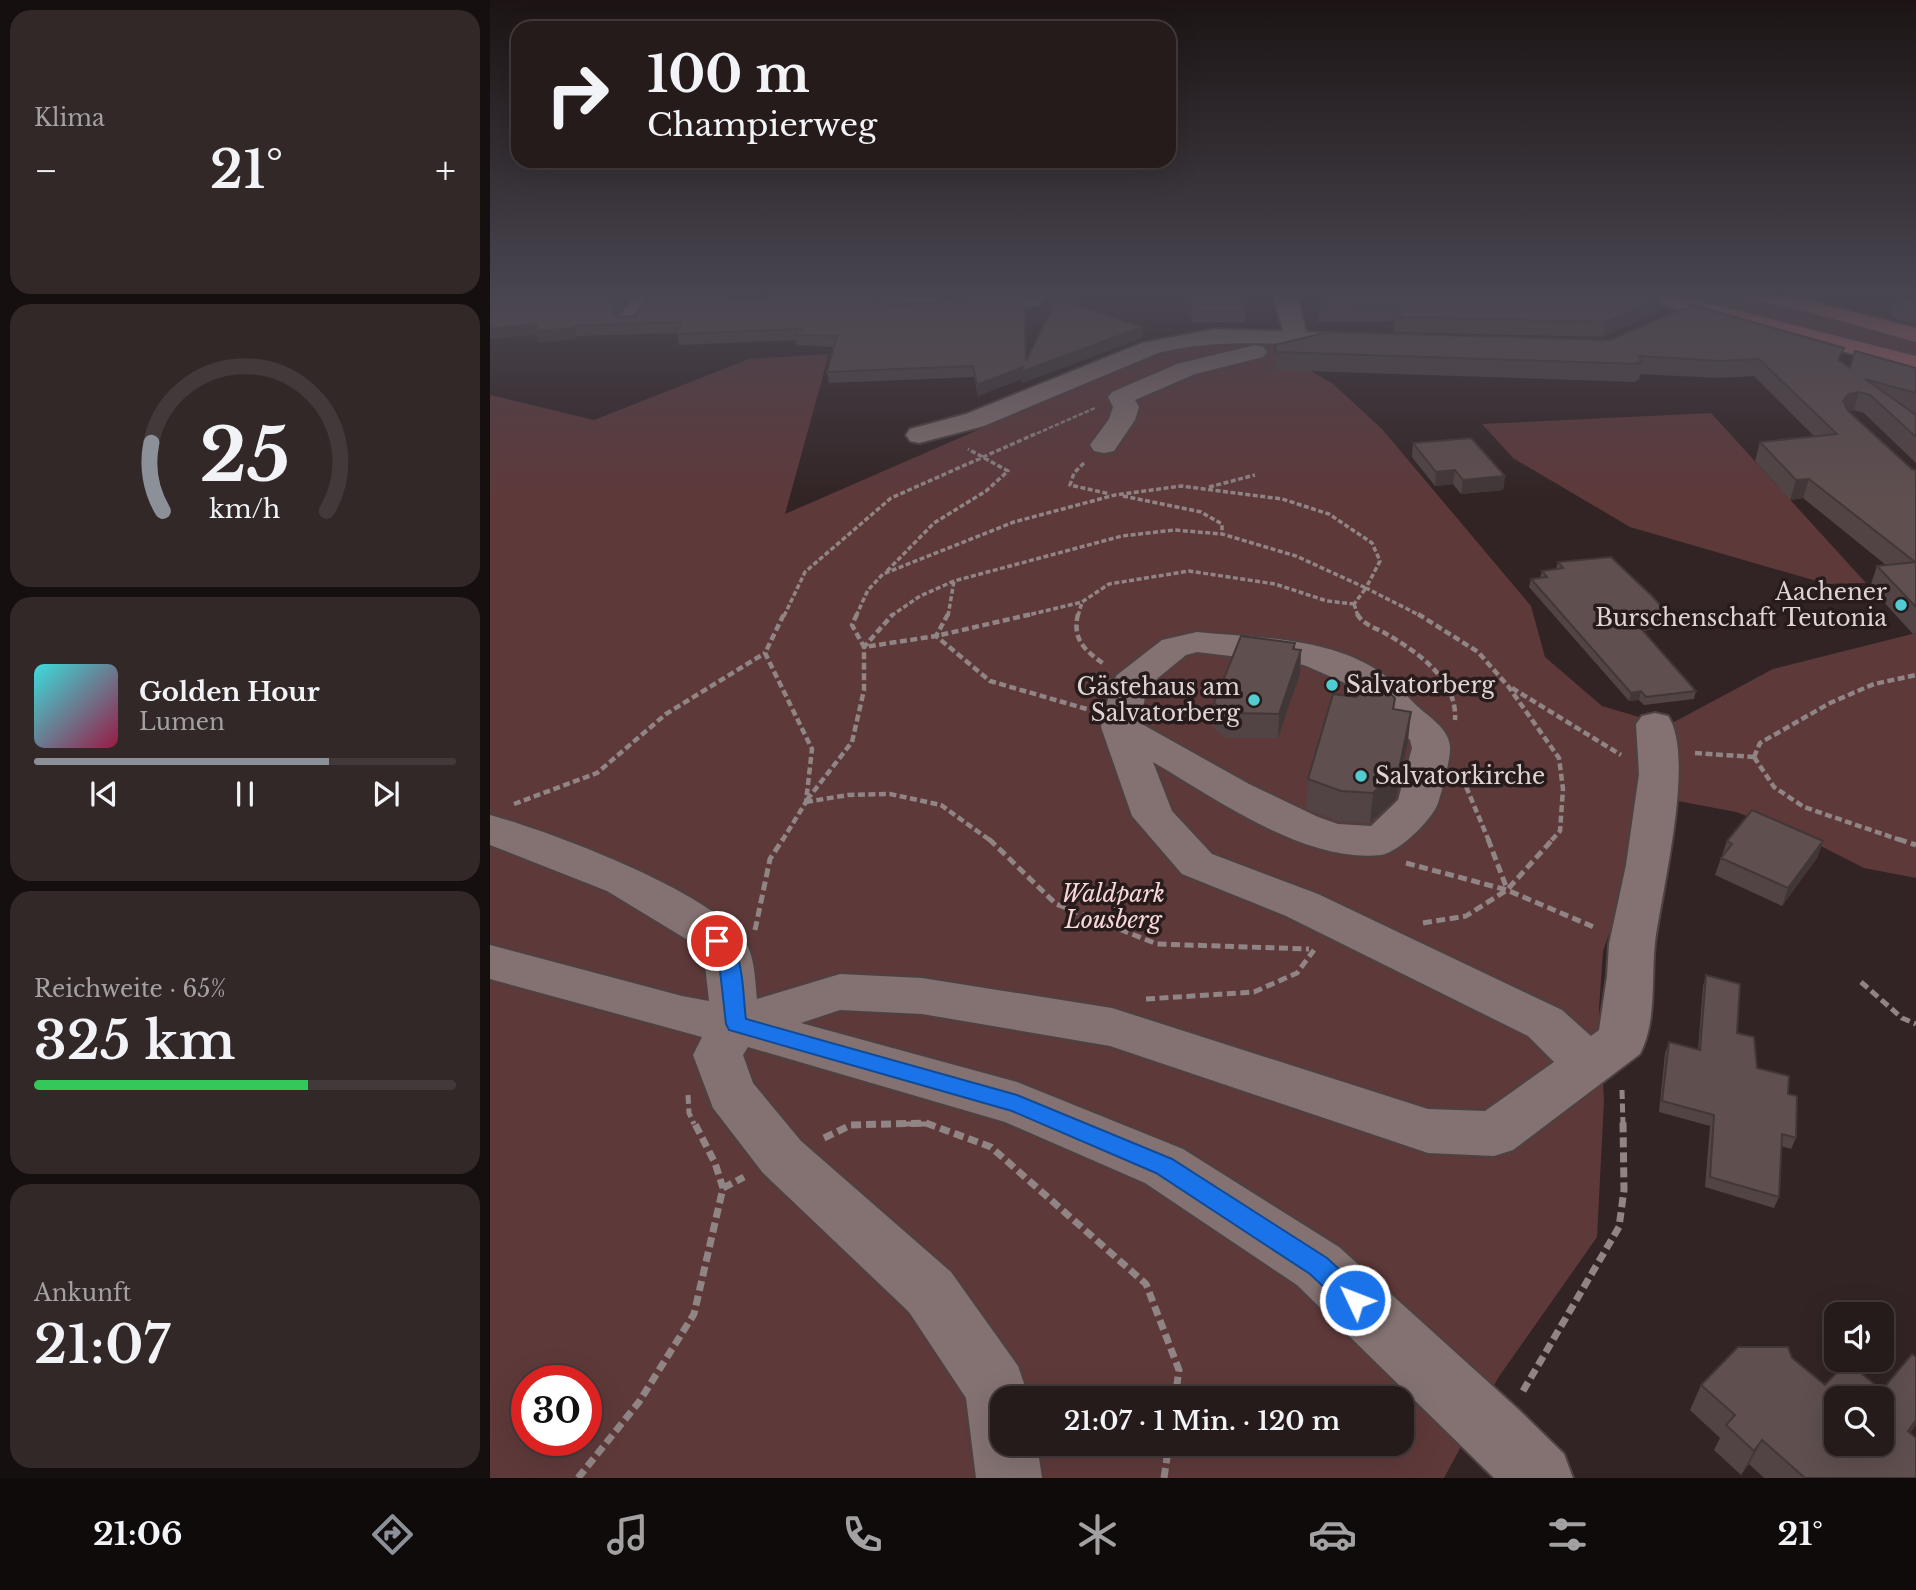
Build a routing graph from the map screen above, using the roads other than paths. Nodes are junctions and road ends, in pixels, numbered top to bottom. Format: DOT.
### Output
graph roads {
  1 [pos="1116,362"];
  2 [pos="1214,362"];
  3 [pos="919,435"];
  4 [pos="1104,445"];
  5 [pos="1124,708"];
  6 [pos="1657,750"];
  7 [pos="496,819"];
  8 [pos="490,962"];
  9 [pos="736,1024"];
  10 [pos="1606,1052"];
  11 [pos="995,1386"];
  12 [pos="1006,1456"];
  13 [pos="1009,1478"];
  14 [pos="1539,1478"];
  1 -- 3 [label="street"];
  2 -- 4 [label="street"];
  5 -- 5 [label="street"];
  5 -- 10 [label="street"];
  6 -- 10 [label="street"];
  7 -- 9 [label="street"];
  8 -- 9 [label="street"];
  9 -- 10 [label="street"];
  9 -- 11 [label="street"];
  9 -- 14 [label="street"];
  12 -- 13 [label="street"];
}
